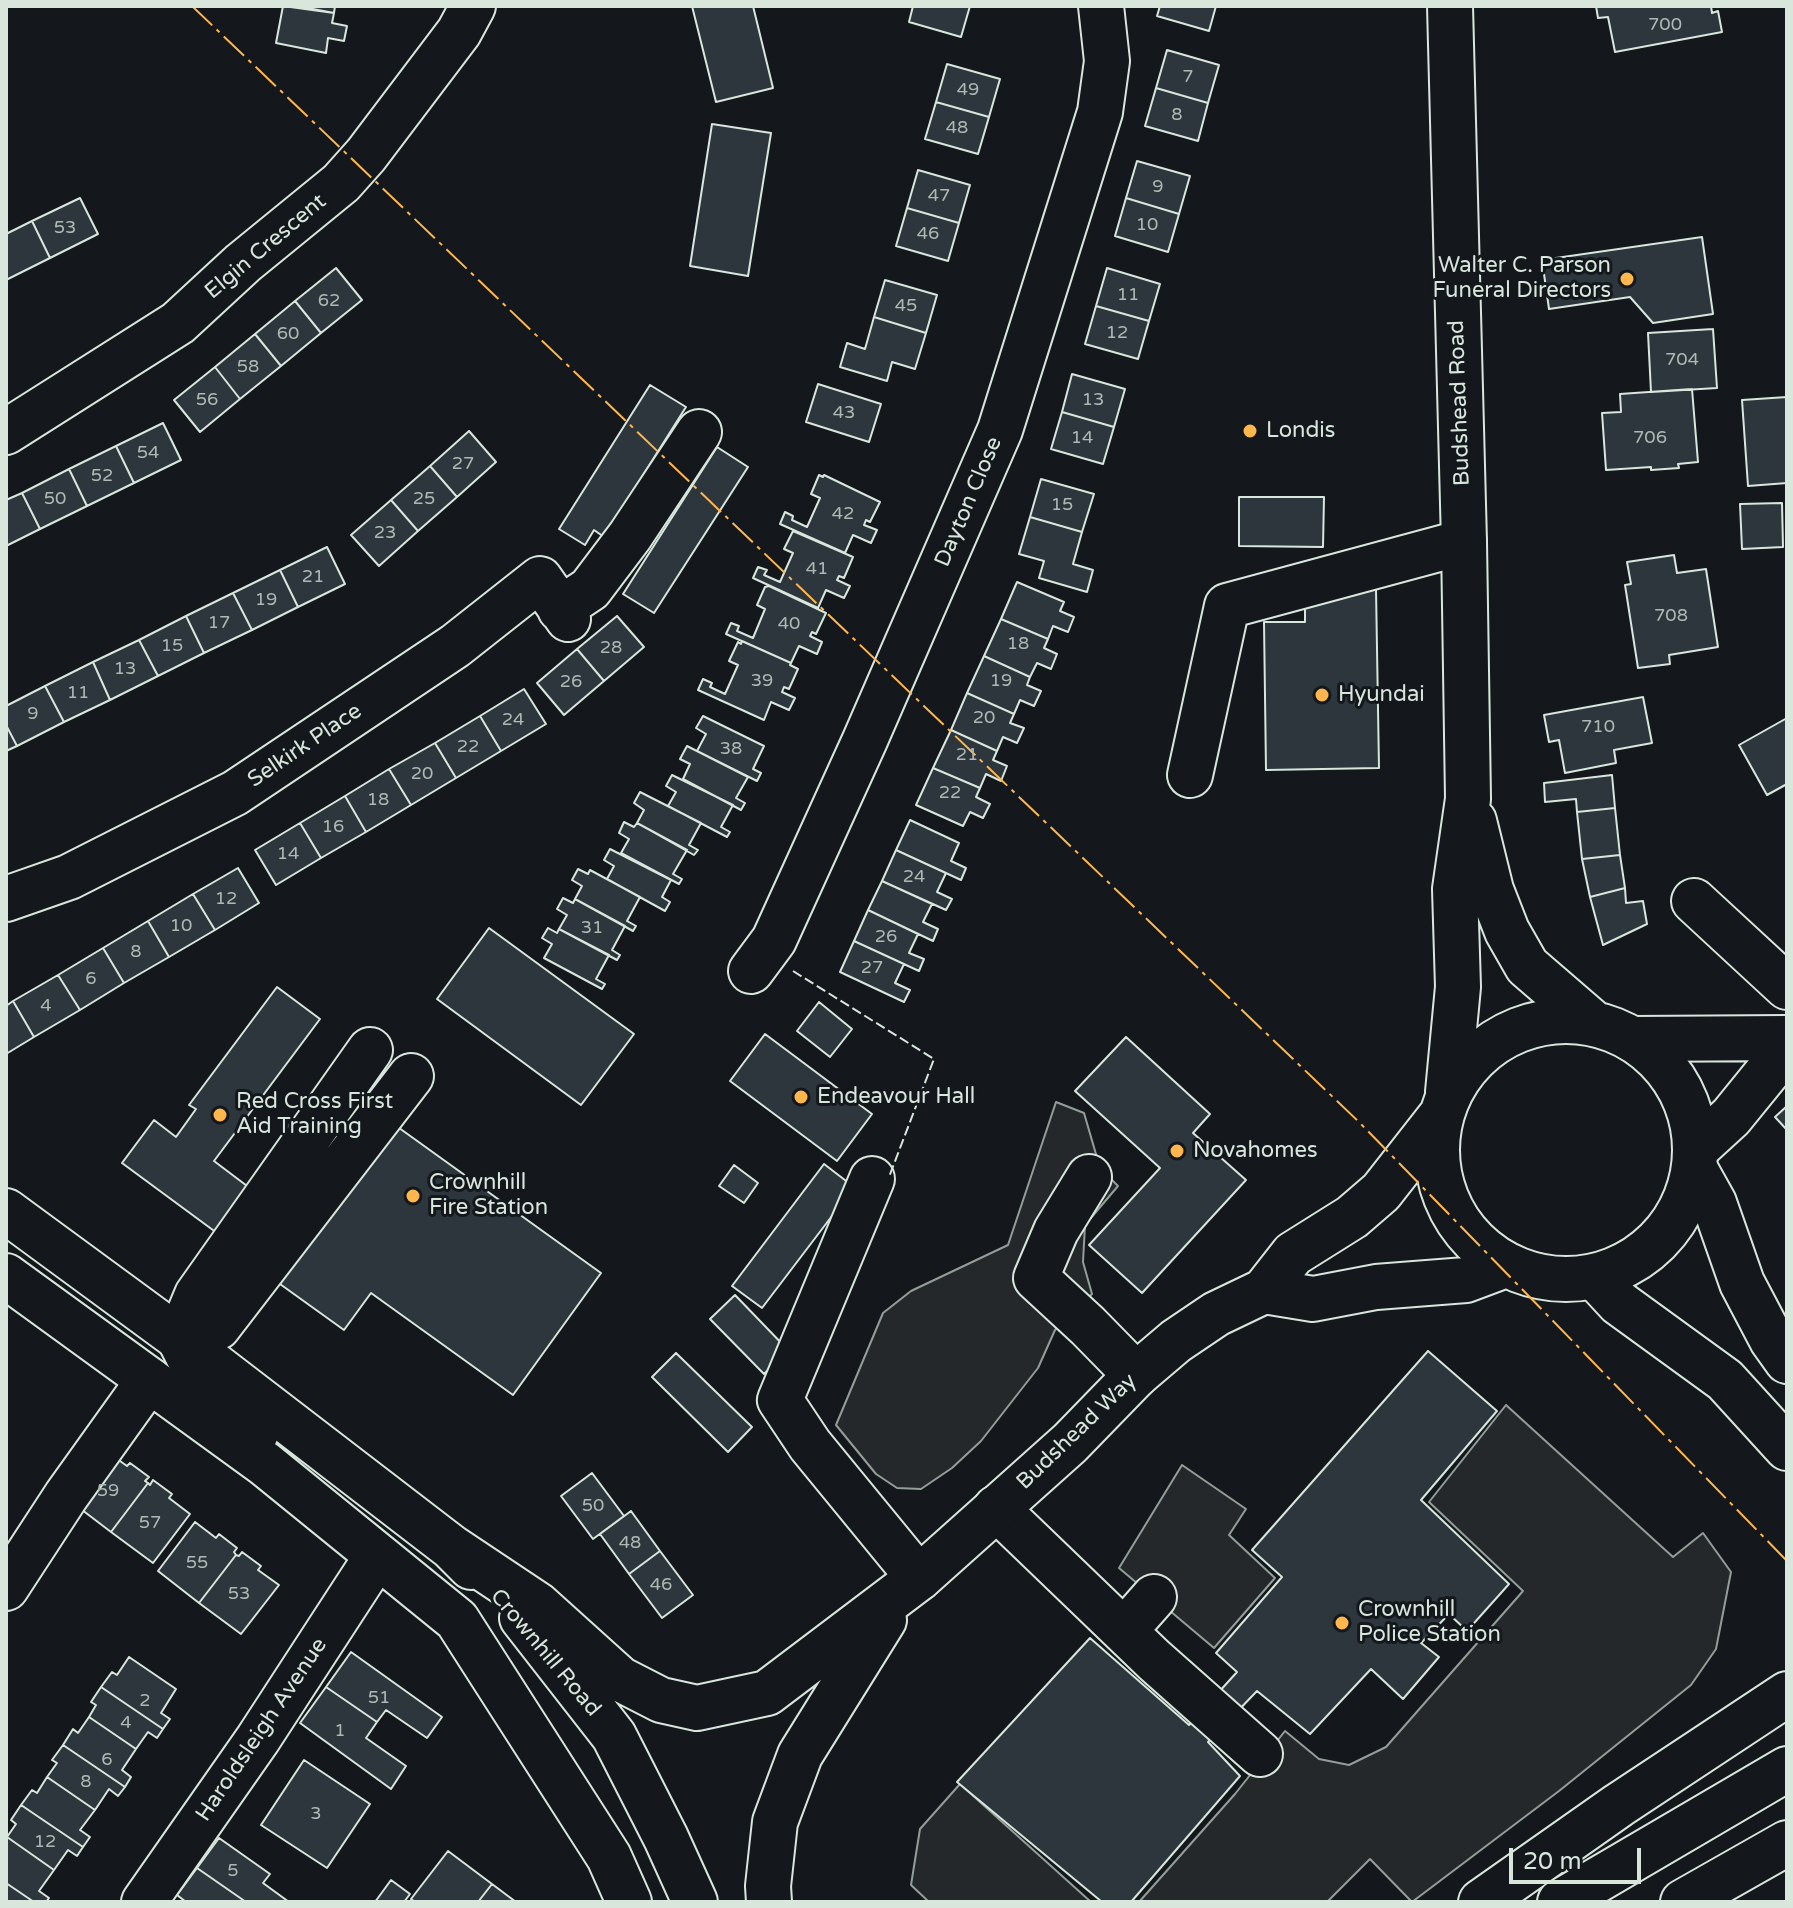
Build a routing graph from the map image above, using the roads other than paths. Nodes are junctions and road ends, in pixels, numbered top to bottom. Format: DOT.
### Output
graph roads {
  1 [pos="473,6"];
  2 [pos="1101,6"];
  3 [pos="1450,6"];
  4 [pos="6,432"];
  5 [pos="699,432"];
  6 [pos="1464,542"];
  7 [pos="1190,775"];
  8 [pos="1468,799"];
  9 [pos="6,899"];
  10 [pos="1694,901"];
  11 [pos="751,971"];
  12 [pos="1787,987"];
  13 [pos="1593,1023"];
  14 [pos="1787,1038"];
  15 [pos="1633,1039"];
  16 [pos="1787,1048"];
  17 [pos="370,1050"];
  18 [pos="411,1076"];
  19 [pos="1444,1105"];
  20 [pos="1695,1159"];
  21 [pos="1089,1177"];
  22 [pos="872,1179"];
  23 [pos="6,1211"];
  24 [pos="1506,1265"];
  25 [pos="6,1276"];
  26 [pos="1595,1277"];
  27 [pos="1264,1291"];
  28 [pos="179,1338"];
  29 [pos="1787,1361"];
  30 [pos="1136,1375"];
  31 [pos="149,1380"];
  32 [pos="1787,1448"];
  33 [pos="265,1464"];
  34 [pos="996,1508"];
  35 [pos="451,1547"];
  36 [pos="377,1556"];
  37 [pos="911,1585"];
  38 [pos="6,1588"];
  39 [pos="1154,1597"];
  40 [pos="1124,1631"];
  41 [pos="1787,1694"];
  42 [pos="1260,1754"];
  43 [pos="1787,1769"];
  44 [pos="1787,1843"];
  45 [pos="609,1857"];
  46 [pos="144,1902"];
  47 [pos="622,1902"];
  48 [pos="629,1902"];
  49 [pos="695,1902"];
  50 [pos="769,1902"];
  51 [pos="1481,1902"];
  52 [pos="1560,1902"];
  53 [pos="1683,1902"];
  1 -- 4 [label="main road, Elgin Crescent"];
  2 -- 11 [label="main road, Dayton Close"];
  3 -- 6 [label="main road, Budshead Road"];
  5 -- 9 [label="main road, Selkirk Place"];
  6 -- 7 [label="main road"];
  6 -- 8 [label="main road, Budshead Road"];
  8 -- 13 [label="main road, Budshead Road"];
  8 -- 19 [label="main road, Budshead Road"];
  10 -- 12 [label="main road"];
  13 -- 15 [label="main road"];
  13 -- 19 [label="main road"];
  14 -- 15 [label="main road"];
  15 -- 20 [label="main road"];
  16 -- 20 [label="main road"];
  17 -- 28 [label="main road"];
  18 -- 28 [label="main road"];
  19 -- 24 [label="main road"];
  19 -- 27 [label="main road, Budshead Way"];
  20 -- 26 [label="main road"];
  20 -- 29 [label="main road"];
  21 -- 30 [label="main road"];
  22 -- 37 [label="main road"];
  23 -- 28 [label="main road, Crownhill Road"];
  24 -- 26 [label="main road"];
  24 -- 27 [label="main road"];
  25 -- 31 [label="main road, Crownhill Road"];
  26 -- 32 [label="main road"];
  27 -- 30 [label="main road, Budshead Way"];
  28 -- 33 [label="main road, Crownhill Road"];
  28 -- 35 [label="main road, Crownhill Road"];
  30 -- 34 [label="main road, Budshead Way"];
  31 -- 33 [label="main road, Crownhill Road"];
  31 -- 38 [label="main road"];
  33 -- 36 [label="main road, Crownhill Road"];
  34 -- 37 [label="main road, Budshead Way"];
  34 -- 40 [label="main road"];
  35 -- 37 [label="main road, Budshead Way"];
  35 -- 49 [label="main road, Crownhill Road"];
  36 -- 45 [label="main road, Crownhill Road"];
  36 -- 46 [label="main road, Haroldsleigh Avenue"];
  37 -- 50 [label="main road, Budshead Way"];
  39 -- 40 [label="main road"];
  40 -- 42 [label="main road"];
  41 -- 51 [label="main road"];
  43 -- 52 [label="main road"];
  44 -- 53 [label="main road"];
  45 -- 47 [label="main road"];
  45 -- 48 [label="main road, Crownhill Road"];
}
